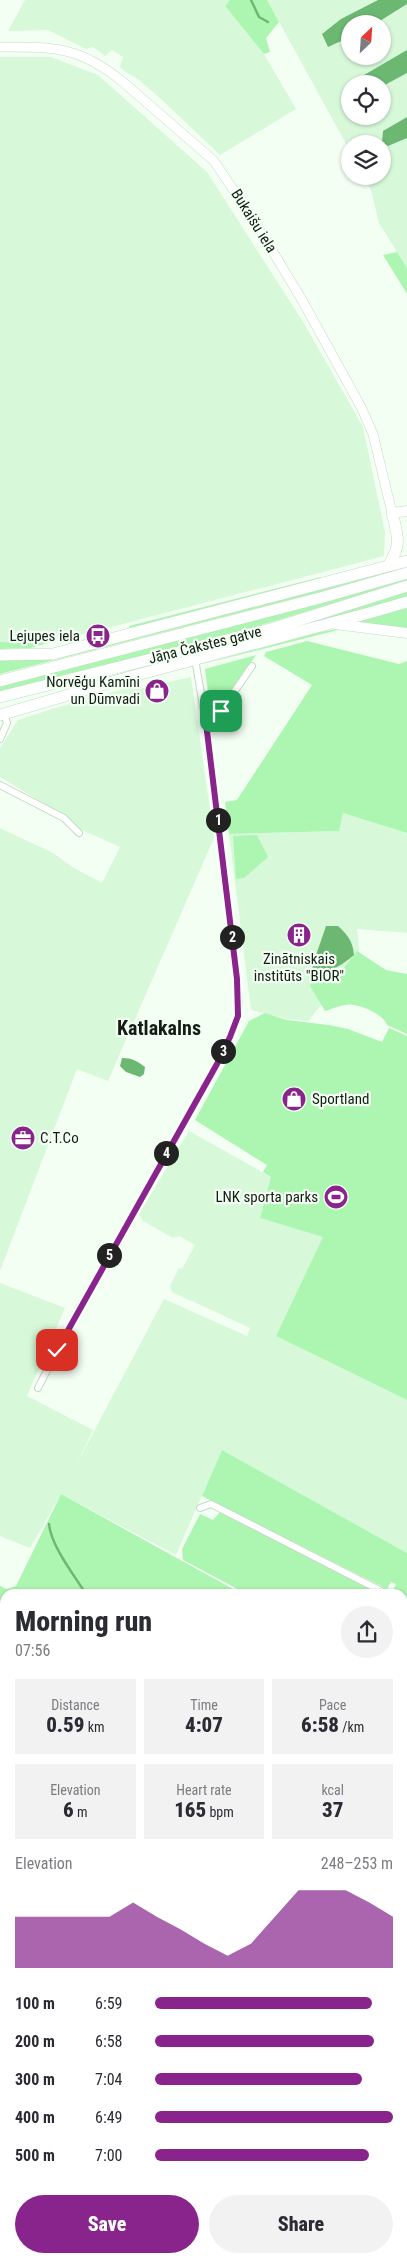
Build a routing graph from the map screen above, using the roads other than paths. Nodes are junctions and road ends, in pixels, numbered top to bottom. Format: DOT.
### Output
graph roads {
  1 [pos="0,47"];
  2 [pos="407,511"];
  3 [pos="392,513"];
  4 [pos="407,560"];
  5 [pos="388,566"];
  6 [pos="407,573"];
  7 [pos="407,586"];
  8 [pos="407,602"];
  9 [pos="331,624"];
  10 [pos="407,633"];
  11 [pos="0,655"];
  12 [pos="195,659"];
  13 [pos="252,666"];
  14 [pos="0,681"];
  15 [pos="0,697"];
  16 [pos="2,714"];
  17 [pos="206,723"];
  18 [pos="0,739"];
  19 [pos="0,784"];
  20 [pos="79,833"];
  21 [pos="38,1388"];
  22 [pos="200,1508"];
  23 [pos="377,1589"];
  1 -- 3 [label="street, Bukaišu iela"];
  2 -- 3 [label="main road"];
  3 -- 5 [label="highway"];
  4 -- 5 [label="highway"];
  5 -- 11 [label="highway"];
  6 -- 14 [label="highway, Jāņa Čakstes gatve"];
  7 -- 15 [label="highway, Jāņa Čakstes gatve"];
  8 -- 9 [label="highway"];
  9 -- 10 [label="main road"];
  9 -- 12 [label="highway"];
  12 -- 16 [label="highway"];
  12 -- 17 [label="street"];
  13 -- 17 [label="street"];
  16 -- 18 [label="street"];
  17 -- 21 [label="street"];
  19 -- 20 [label="street"];
  22 -- 23 [label="street"];
}
